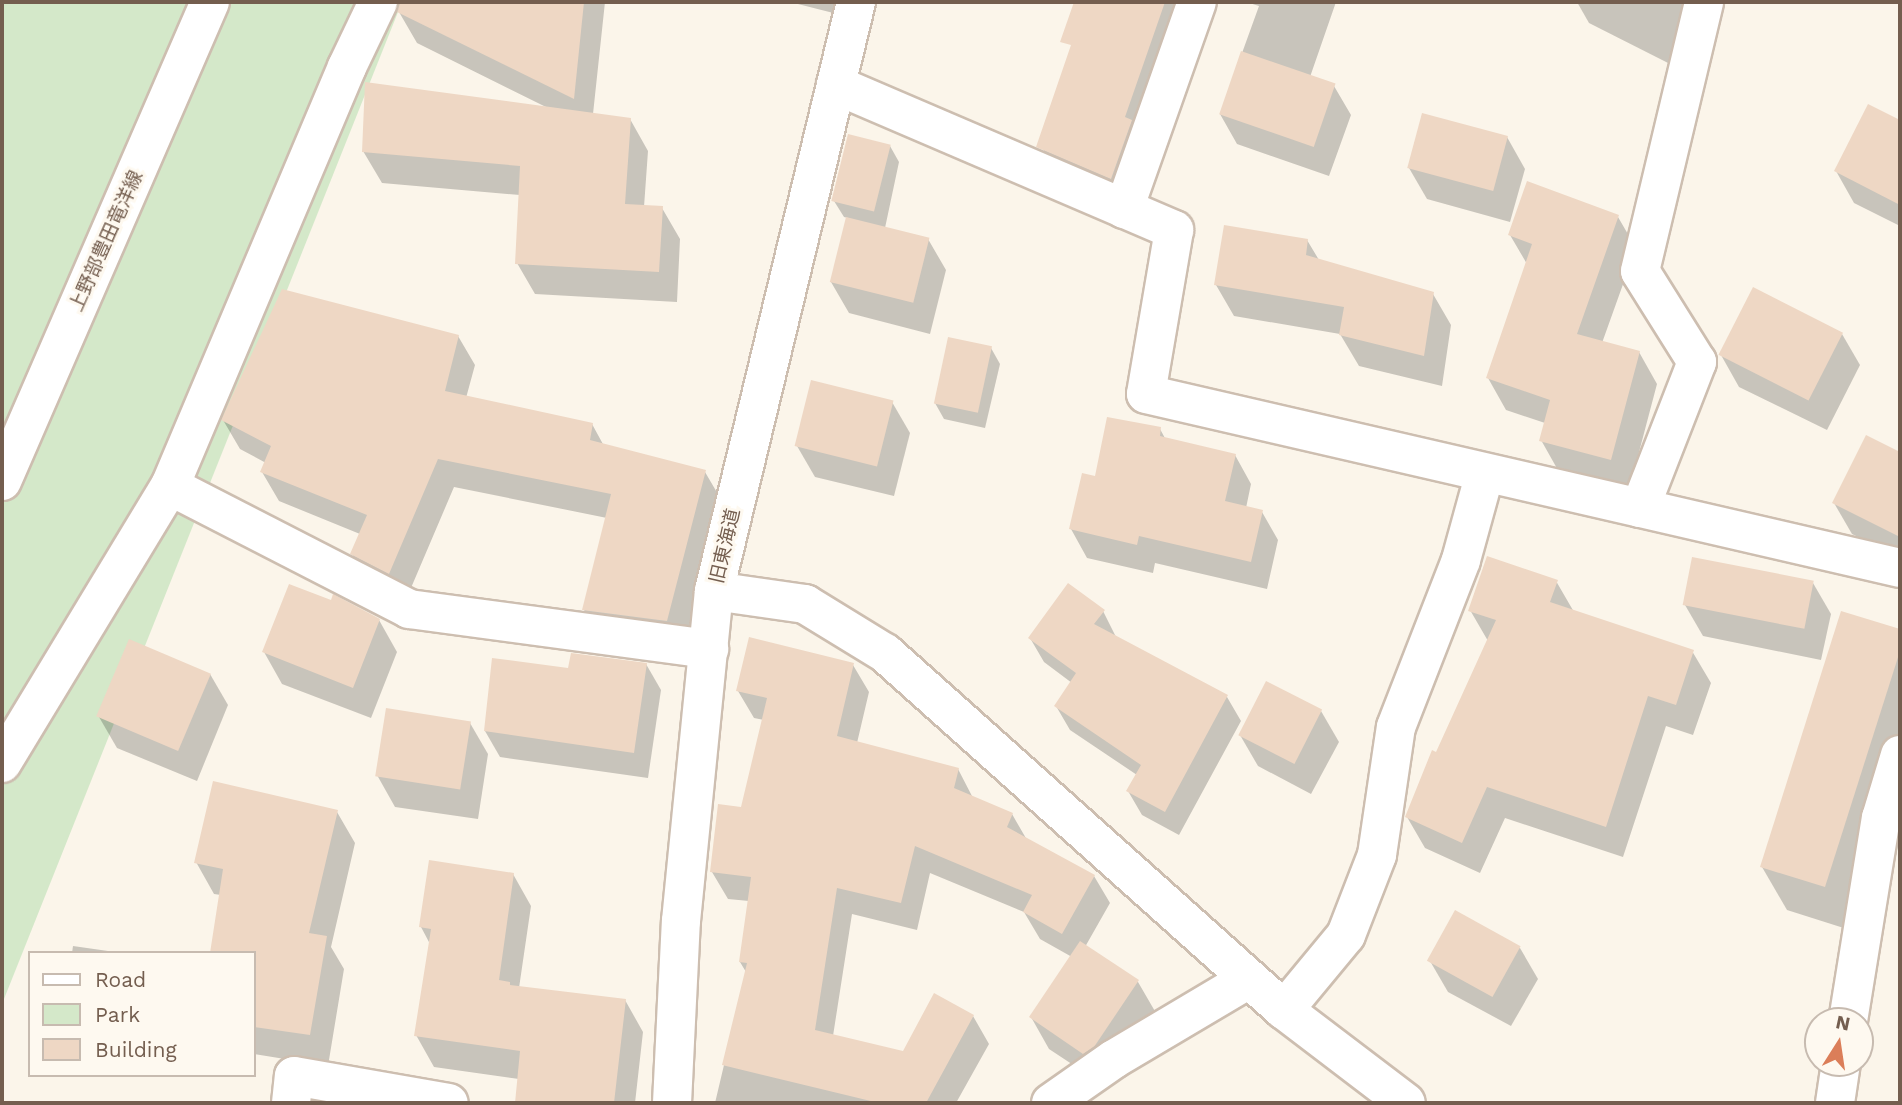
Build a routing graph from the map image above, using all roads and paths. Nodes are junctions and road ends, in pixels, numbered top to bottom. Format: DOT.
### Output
graph roads {
  1 [pos="210,2"];
  2 [pos="378,2"];
  3 [pos="856,2"];
  4 [pos="1197,2"];
  5 [pos="1704,2"];
  6 [pos="836,85"];
  7 [pos="1124,209"];
  8 [pos="1485,473"];
  9 [pos="2,481"];
  10 [pos="170,486"];
  11 [pos="1640,509"];
  12 [pos="1900,568"];
  13 [pos="714,591"];
  14 [pos="709,649"];
  15 [pos="1900,755"];
  16 [pos="2,763"];
  17 [pos="1249,979"];
  18 [pos="1850,1007"];
  19 [pos="1284,1010"];
  20 [pos="1839,1077"];
  21 [pos="291,1103"];
  22 [pos="449,1103"];
  23 [pos="672,1103"];
  24 [pos="1051,1103"];
  25 [pos="1406,1103"];
  26 [pos="1835,1103"];
  1 -- 9 [label="street, 上野部豊田竜洋線"];
  2 -- 10 [label="street"];
  3 -- 6 [label="street, 旧東海道"];
  4 -- 7 [label="street"];
  5 -- 11 [label="street"];
  6 -- 7 [label="street"];
  6 -- 13 [label="street, 旧東海道"];
  7 -- 8 [label="street"];
  8 -- 11 [label="street"];
  8 -- 19 [label="street"];
  10 -- 14 [label="street"];
  10 -- 16 [label="street"];
  11 -- 12 [label="street"];
  13 -- 14 [label="street, 旧東海道"];
  13 -- 17 [label="street"];
  14 -- 23 [label="street, 旧東海道"];
  15 -- 18 [label="street"];
  17 -- 19 [label="street"];
  17 -- 24 [label="street"];
  19 -- 25 [label="street"];
  20 -- 26 [label="street"];
  21 -- 22 [label="street"];
}
